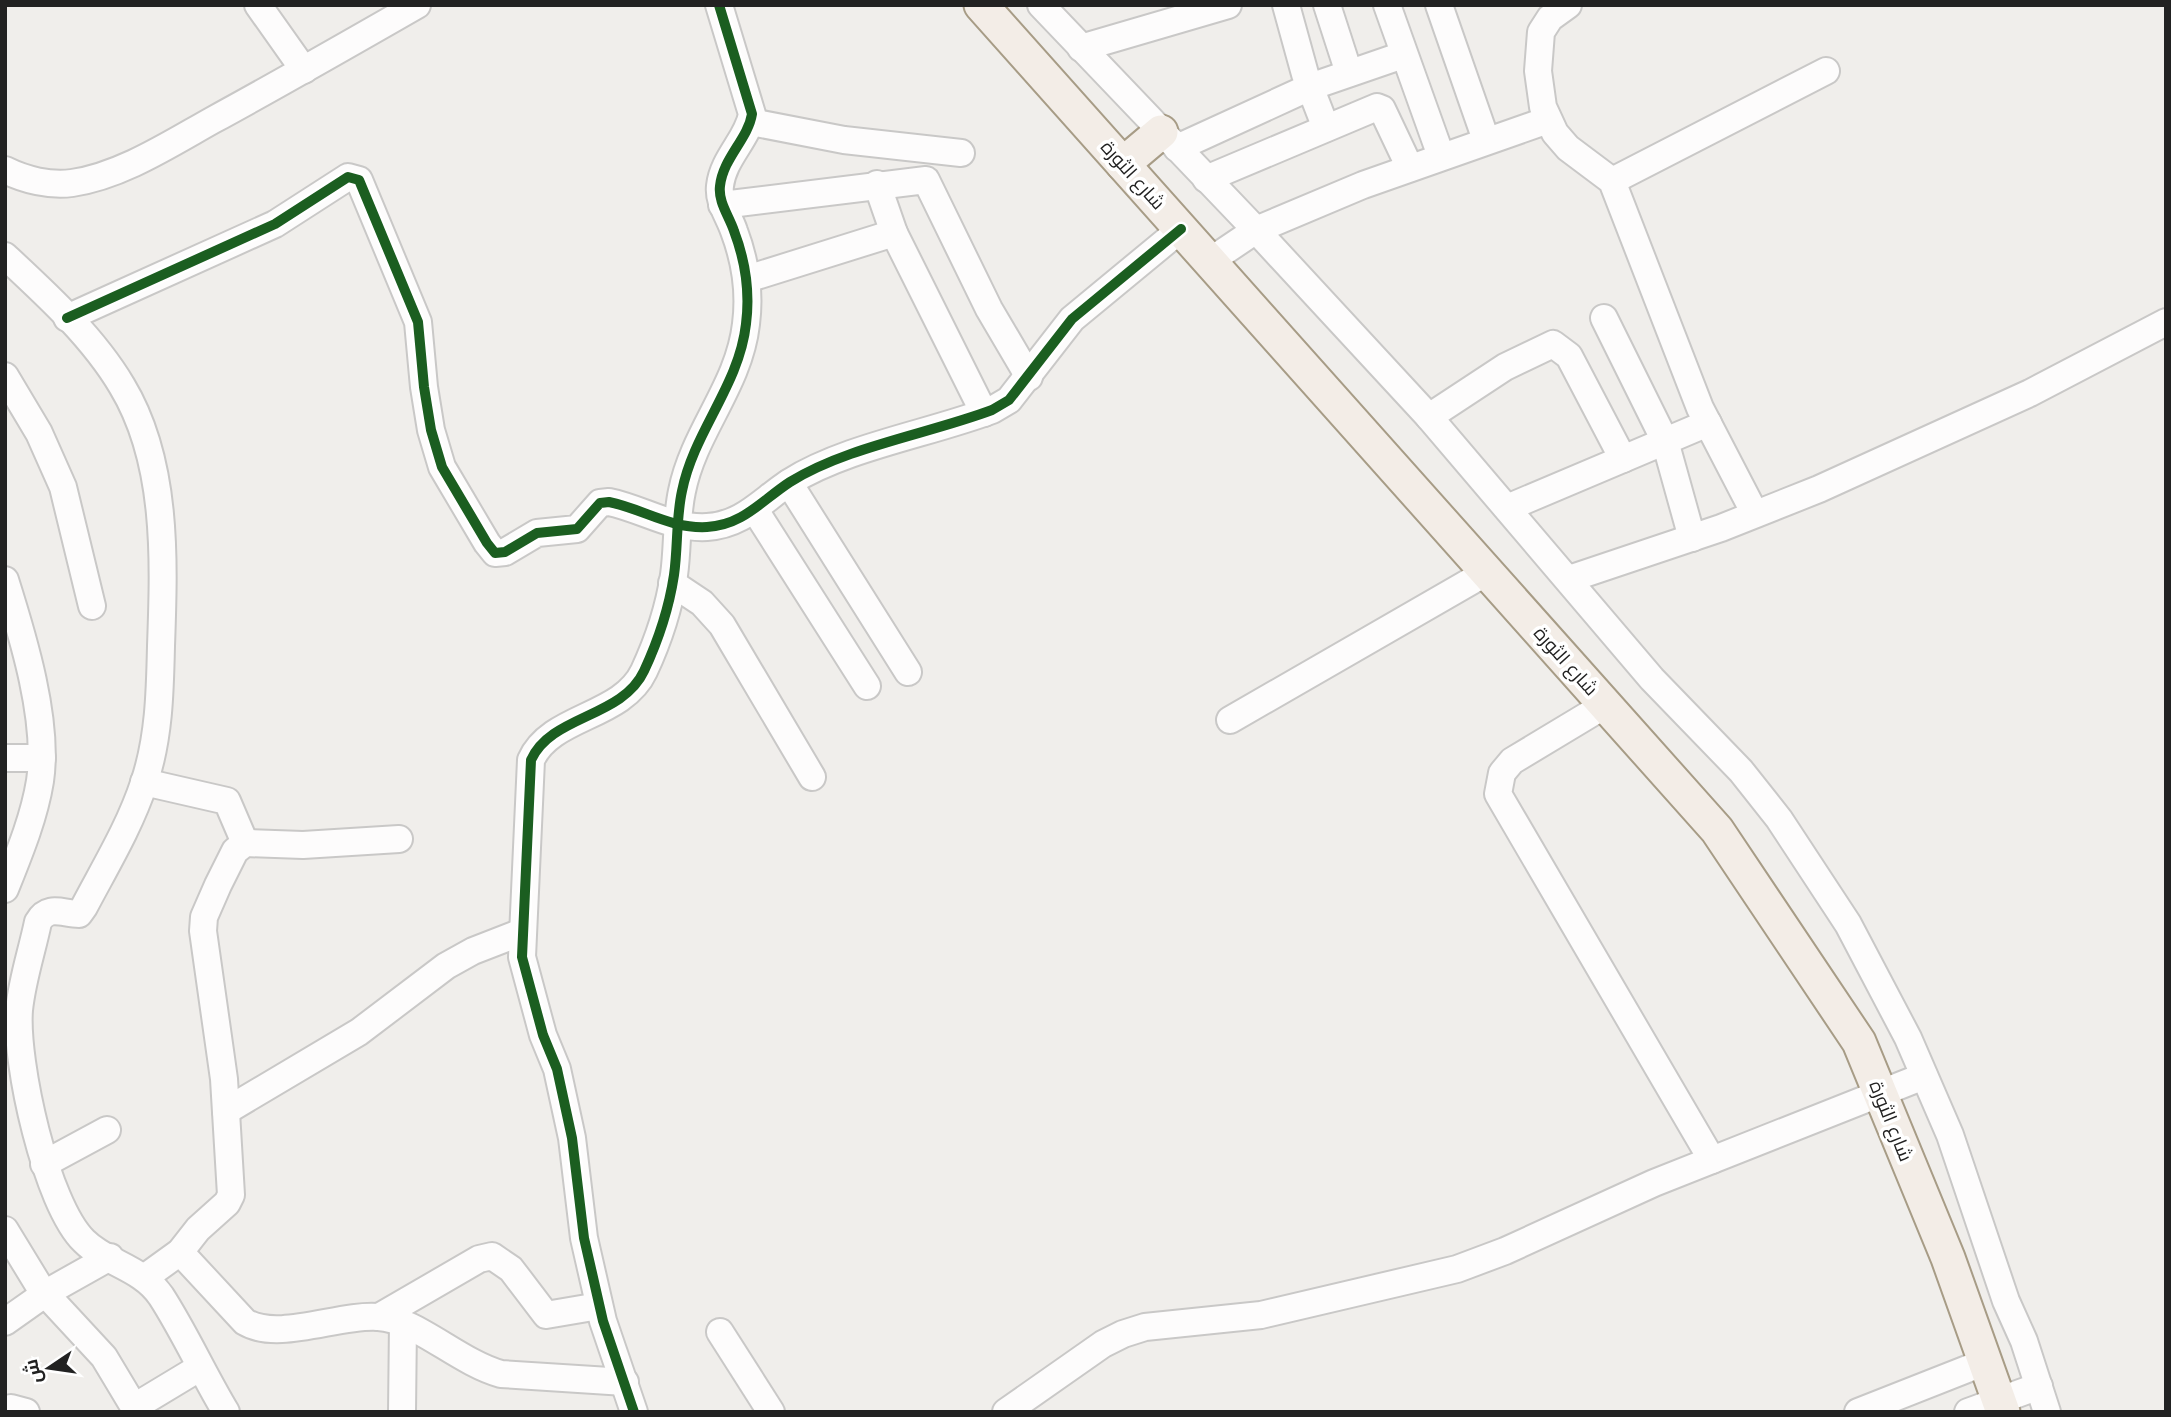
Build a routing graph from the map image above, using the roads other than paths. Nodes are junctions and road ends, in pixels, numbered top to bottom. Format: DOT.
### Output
graph roads {
  1 [pos="258,5"];
  2 [pos="417,5"];
  3 [pos="719,5"];
  4 [pos="981,5"];
  5 [pos="1041,5"];
  6 [pos="1228,5"];
  7 [pos="1286,5"];
  8 [pos="1327,5"];
  9 [pos="1387,5"];
  10 [pos="1438,5"];
  11 [pos="1568,5"];
  12 [pos="1152,16"];
  13 [pos="1081,48"];
  14 [pos="1403,55"];
  15 [pos="304,70"];
  16 [pos="1826,71"];
  17 [pos="1349,73"];
  18 [pos="1310,87"];
  19 [pos="1548,120"];
  20 [pos="751,122"];
  21 [pos="1326,128"];
  22 [pos="1169,140"];
  23 [pos="1486,140"];
  24 [pos="961,153"];
  25 [pos="1441,156"];
  26 [pos="1123,164"];
  27 [pos="1410,168"];
  28 [pos="5,170"];
  29 [pos="1206,179"];
  30 [pos="1612,181"];
  31 [pos="877,184"];
  32 [pos="722,205"];
  33 [pos="1181,229"];
  34 [pos="1256,230"];
  35 [pos="894,233"];
  36 [pos="5,256"];
  37 [pos="1210,261"];
  38 [pos="747,279"];
  39 [pos="67,318"];
  40 [pos="1604,318"];
  41 [pos="2166,322"];
  42 [pos="5,376"];
  43 [pos="1029,377"];
  44 [pos="984,413"];
  45 [pos="1429,417"];
  46 [pos="1708,423"];
  47 [pos="1665,441"];
  48 [pos="1623,459"];
  49 [pos="789,483"];
  50 [pos="1507,508"];
  51 [pos="755,510"];
  52 [pos="1755,514"];
  53 [pos="678,527"];
  54 [pos="1692,538"];
  55 [pos="1487,572"];
  56 [pos="1569,579"];
  57 [pos="5,580"];
  58 [pos="672,583"];
  59 [pos="92,606"];
  60 [pos="908,672"];
  61 [pos="867,686"];
  62 [pos="1605,705"];
  63 [pos="1230,720"];
  64 [pos="5,758"];
  65 [pos="42,758"];
  66 [pos="812,777"];
  67 [pos="144,782"];
  68 [pos="399,839"];
  69 [pos="245,843"];
  70 [pos="5,889"];
  71 [pos="522,932"];
  72 [pos="1924,1076"];
  73 [pos="1880,1094"];
  74 [pos="226,1111"];
  75 [pos="107,1130"];
  76 [pos="1712,1160"];
  77 [pos="44,1164"];
  78 [pos="5,1230"];
  79 [pos="180,1252"];
  80 [pos="110,1257"];
  81 [pos="144,1278"];
  82 [pos="46,1293"];
  83 [pos="599,1306"];
  84 [pos="391,1320"];
  85 [pos="5,1322"];
  86 [pos="720,1332"];
  87 [pos="1985,1362"];
  88 [pos="199,1368"];
  89 [pos="625,1382"];
  90 [pos="2039,1386"];
  91 [pos="2001,1406"];
  92 [pos="136,1409"];
  93 [pos="5,1411"];
  94 [pos="26,1412"];
  95 [pos="226,1412"];
  96 [pos="402,1412"];
  97 [pos="635,1412"];
  98 [pos="771,1412"];
  99 [pos="1006,1412"];
  100 [pos="1858,1412"];
  101 [pos="1968,1412"];
  102 [pos="2047,1412"];
  1 -- 15 [label="street"];
  2 -- 15 [label="street"];
  3 -- 20 [label="street"];
  4 -- 26 [label="main road, شارع الثورة"];
  5 -- 13 [label="street"];
  6 -- 12 [label="street"];
  7 -- 18 [label="street"];
  8 -- 17 [label="street"];
  9 -- 14 [label="street"];
  10 -- 23 [label="street"];
  11 -- 19 [label="street"];
  12 -- 13 [label="street"];
  13 -- 22 [label="street"];
  14 -- 17 [label="street"];
  14 -- 25 [label="street"];
  15 -- 28 [label="street"];
  16 -- 30 [label="street"];
  17 -- 18 [label="street"];
  18 -- 21 [label="street"];
  18 -- 22 [label="street"];
  19 -- 23 [label="street"];
  19 -- 30 [label="street"];
  20 -- 24 [label="street"];
  20 -- 32 [label="street"];
  21 -- 27 [label="street"];
  21 -- 29 [label="street"];
  22 -- 26 [label="main road"];
  22 -- 29 [label="street"];
  23 -- 25 [label="street"];
  25 -- 27 [label="street"];
  26 -- 33 [label="main road, شارع الثورة"];
  27 -- 34 [label="street"];
  29 -- 34 [label="street"];
  30 -- 46 [label="street"];
  31 -- 32 [label="street"];
  31 -- 35 [label="street"];
  31 -- 43 [label="street"];
  32 -- 38 [label="street"];
  33 -- 37 [label="main road, شارع الثورة"];
  33 -- 43 [label="street"];
  34 -- 37 [label="street"];
  34 -- 45 [label="street"];
  35 -- 38 [label="street"];
  35 -- 44 [label="street"];
  36 -- 39 [label="street"];
  37 -- 55 [label="main road, شارع الثورة"];
  38 -- 53 [label="street"];
  39 -- 53 [label="street"];
  39 -- 67 [label="street"];
  40 -- 47 [label="street"];
  41 -- 52 [label="street"];
  42 -- 59 [label="street"];
  43 -- 44 [label="street"];
  44 -- 49 [label="street"];
  45 -- 48 [label="street"];
  45 -- 50 [label="street"];
  46 -- 47 [label="street"];
  46 -- 52 [label="street"];
  47 -- 48 [label="street"];
  47 -- 54 [label="street"];
  48 -- 50 [label="street"];
  49 -- 51 [label="street"];
  49 -- 60 [label="street"];
  50 -- 56 [label="street"];
  51 -- 53 [label="street"];
  51 -- 61 [label="street"];
  52 -- 54 [label="street"];
  53 -- 58 [label="street"];
  54 -- 56 [label="street"];
  55 -- 62 [label="main road, شارع الثورة"];
  55 -- 63 [label="street"];
  56 -- 72 [label="street"];
  57 -- 65 [label="street"];
  58 -- 66 [label="street"];
  58 -- 71 [label="street"];
  62 -- 73 [label="main road, شارع الثورة"];
  62 -- 76 [label="street"];
  64 -- 65 [label="street"];
  65 -- 70 [label="street"];
  67 -- 69 [label="street"];
  67 -- 77 [label="street"];
  68 -- 69 [label="street"];
  69 -- 74 [label="street"];
  71 -- 74 [label="street"];
  71 -- 83 [label="street"];
  72 -- 73 [label="street"];
  72 -- 90 [label="street"];
  73 -- 76 [label="street"];
  73 -- 87 [label="main road, شارع الثورة"];
  74 -- 79 [label="street"];
  75 -- 77 [label="street"];
  76 -- 99 [label="street"];
  77 -- 80 [label="street"];
  78 -- 82 [label="street"];
  79 -- 81 [label="street"];
  79 -- 84 [label="street"];
  80 -- 81 [label="street"];
  80 -- 82 [label="street"];
  81 -- 88 [label="street"];
  82 -- 85 [label="street"];
  82 -- 92 [label="street"];
  83 -- 84 [label="street"];
  83 -- 89 [label="street"];
  84 -- 89 [label="street"];
  84 -- 96 [label="street"];
  86 -- 98 [label="street"];
  87 -- 91 [label="main road, شارع الثورة"];
  87 -- 100 [label="street"];
  88 -- 92 [label="street"];
  88 -- 95 [label="street"];
  89 -- 97 [label="street"];
  90 -- 91 [label="street"];
  90 -- 102 [label="street"];
  91 -- 101 [label="street"];
  93 -- 94 [label="street"];
}
